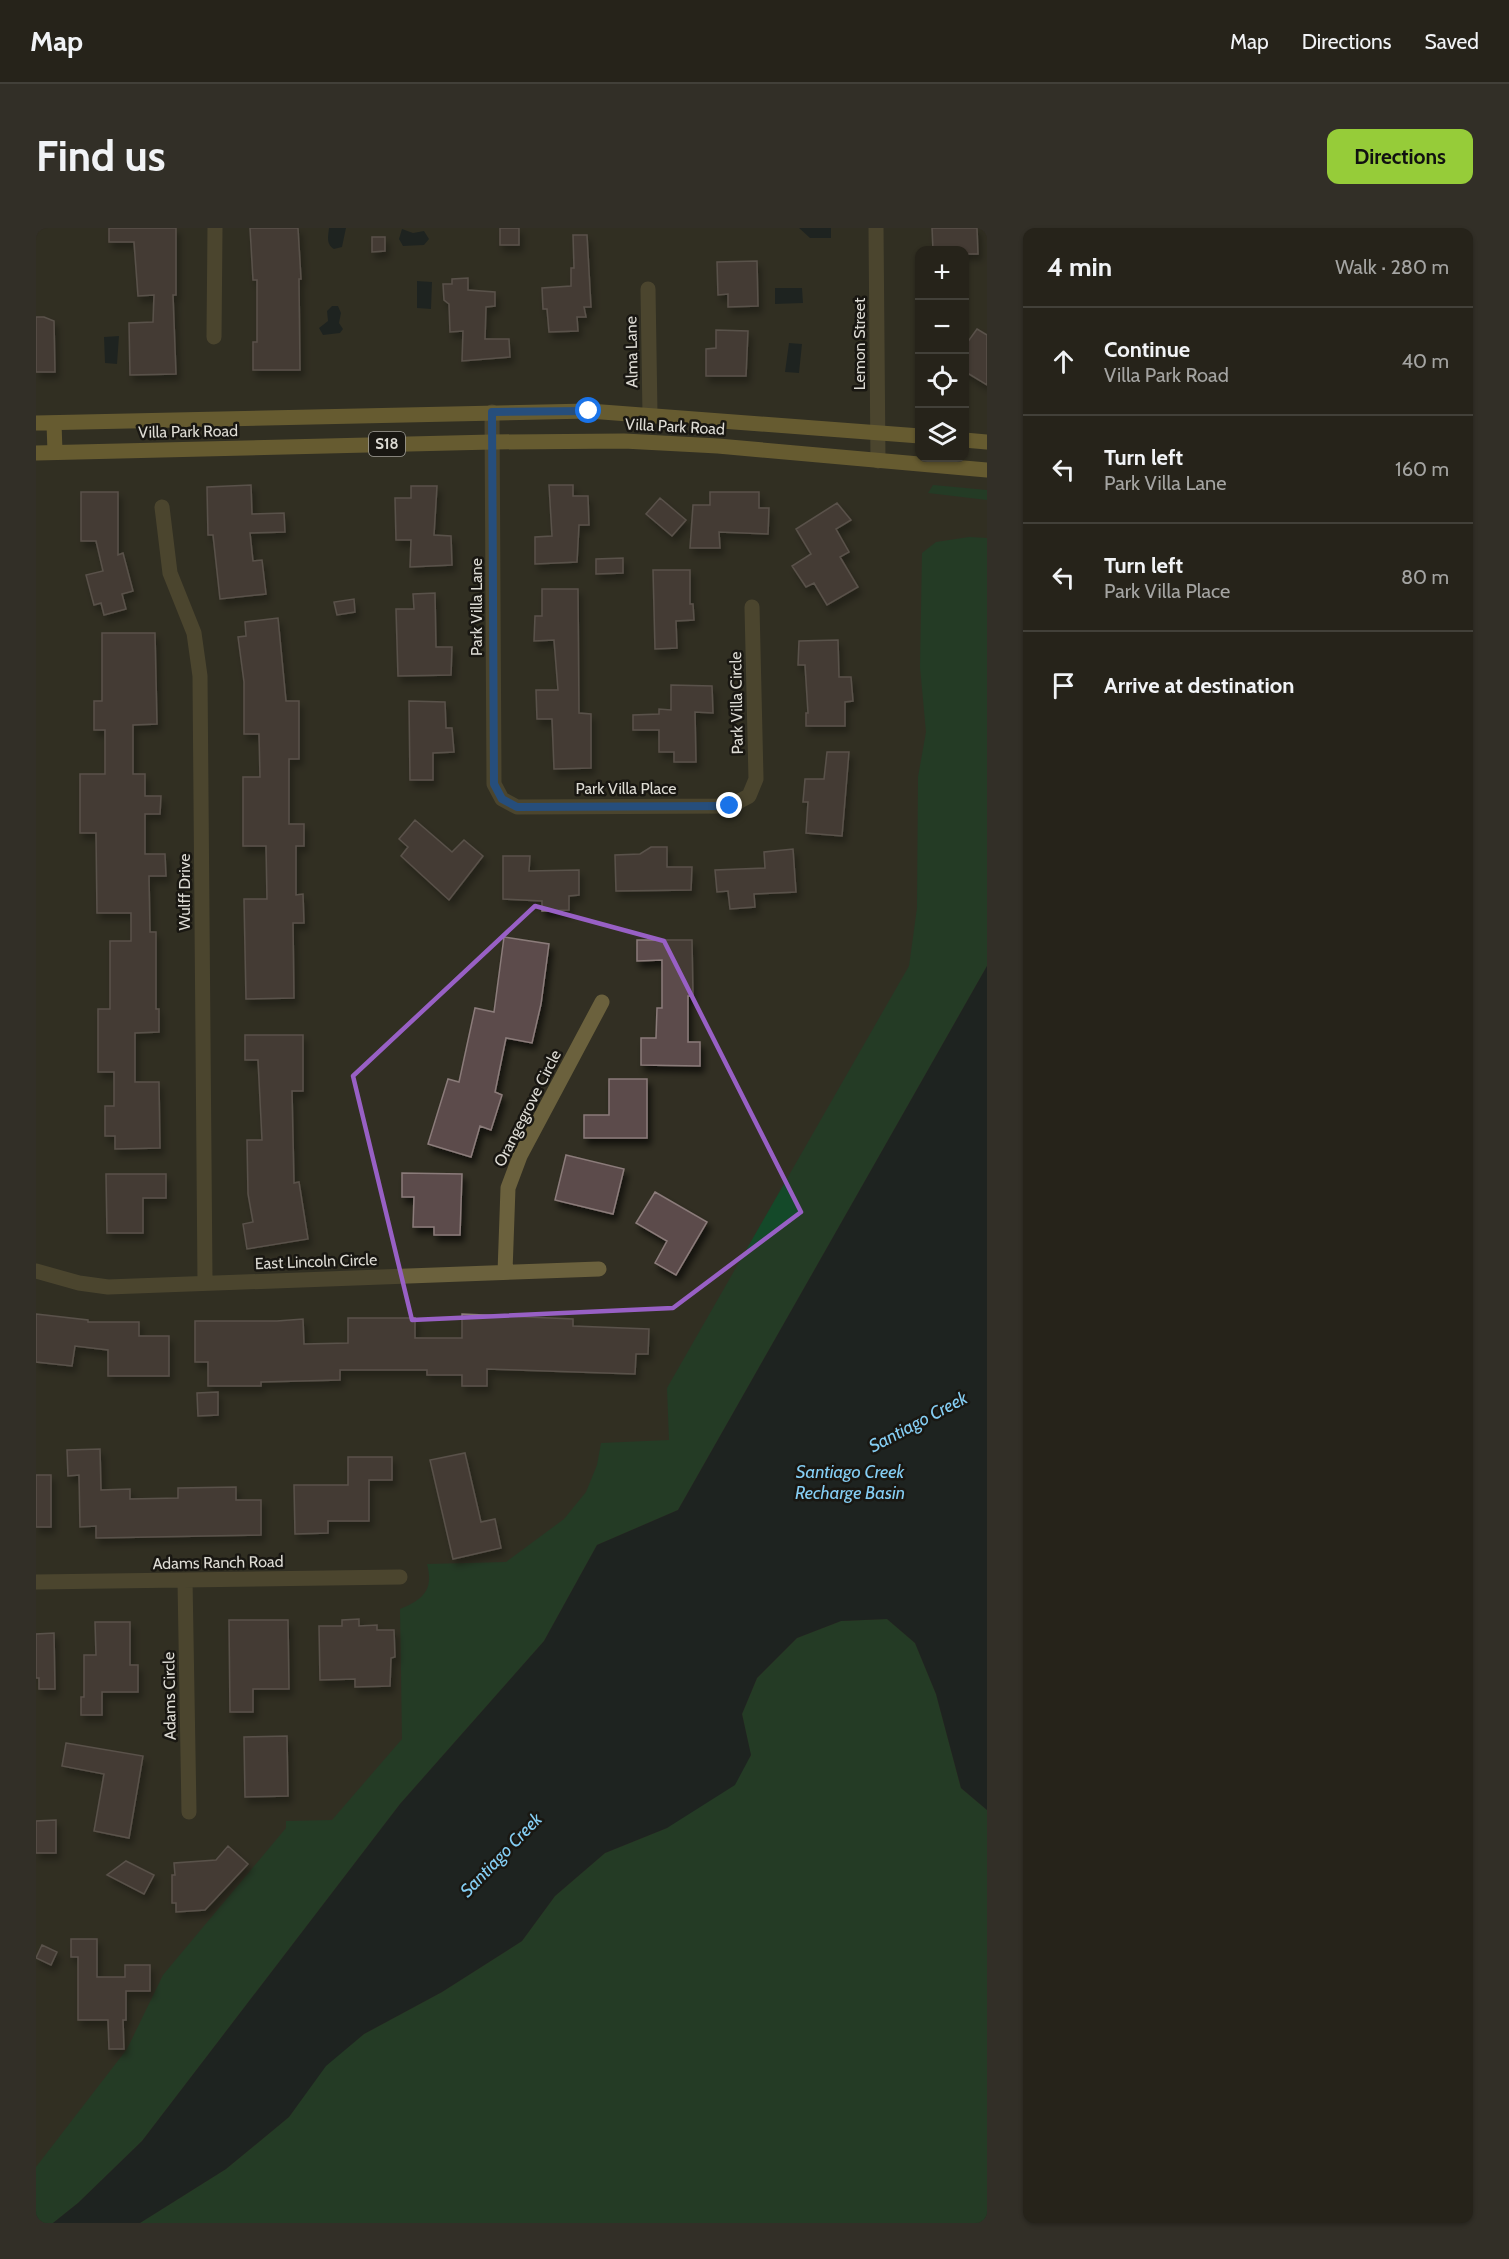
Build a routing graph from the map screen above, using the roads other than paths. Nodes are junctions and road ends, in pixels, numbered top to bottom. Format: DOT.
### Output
graph roads {
  1 [pos="215,228"];
  2 [pos="876,228"];
  3 [pos="648,289"];
  4 [pos="214,337"];
  5 [pos="492,412"];
  6 [pos="650,414"];
  7 [pos="36,423"];
  8 [pos="54,423"];
  9 [pos="878,432"];
  10 [pos="915,436"];
  11 [pos="969,440"];
  12 [pos="492,442"];
  13 [pos="987,442"];
  14 [pos="55,452"];
  15 [pos="36,453"];
  16 [pos="878,461"];
  17 [pos="987,470"];
  18 [pos="162,507"];
  19 [pos="752,607"];
  20 [pos="749,796"];
  21 [pos="502,799"];
  22 [pos="602,1002"];
  23 [pos="599,1269"];
  24 [pos="36,1271"];
  25 [pos="506,1272"];
  26 [pos="205,1282"];
  27 [pos="400,1577"];
  28 [pos="185,1580"];
  29 [pos="36,1582"];
  30 [pos="189,1812"];
  1 -- 4 [label="street"];
  2 -- 9 [label="street, Lemon Street"];
  3 -- 6 [label="street, Alma Lane"];
  5 -- 6 [label="main road, Villa Park Road / S18"];
  5 -- 8 [label="main road, Villa Park Road / S18"];
  5 -- 12 [label="street, Park Villa Lane"];
  6 -- 9 [label="main road, Villa Park Road / S18"];
  7 -- 8 [label="main road, Villa Park Road / S18"];
  8 -- 14 [label="main road"];
  9 -- 10 [label="main road, Villa Park Road / S18"];
  9 -- 16 [label="street, Lemon Street"];
  11 -- 13 [label="main road"];
  12 -- 14 [label="main road, Villa Park Road / S18"];
  12 -- 16 [label="main road, Villa Park Road / S18"];
  12 -- 21 [label="street, Park Villa Lane"];
  14 -- 15 [label="main road, Villa Park Road / S18"];
  16 -- 17 [label="main road, Villa Park Road / S18"];
  18 -- 26 [label="street, Wulff Drive"];
  19 -- 20 [label="street, Park Villa Circle"];
  20 -- 21 [label="street, Park Villa Place"];
  22 -- 25 [label="street, Orangegrove Circle"];
  23 -- 25 [label="street, East Lincoln Circle"];
  24 -- 26 [label="street, East Lincoln Circle"];
  25 -- 26 [label="street, East Lincoln Circle"];
  27 -- 28 [label="street, Adams Ranch Road"];
  28 -- 29 [label="street, Adams Ranch Road"];
  28 -- 30 [label="street, Adams Circle"];
}
